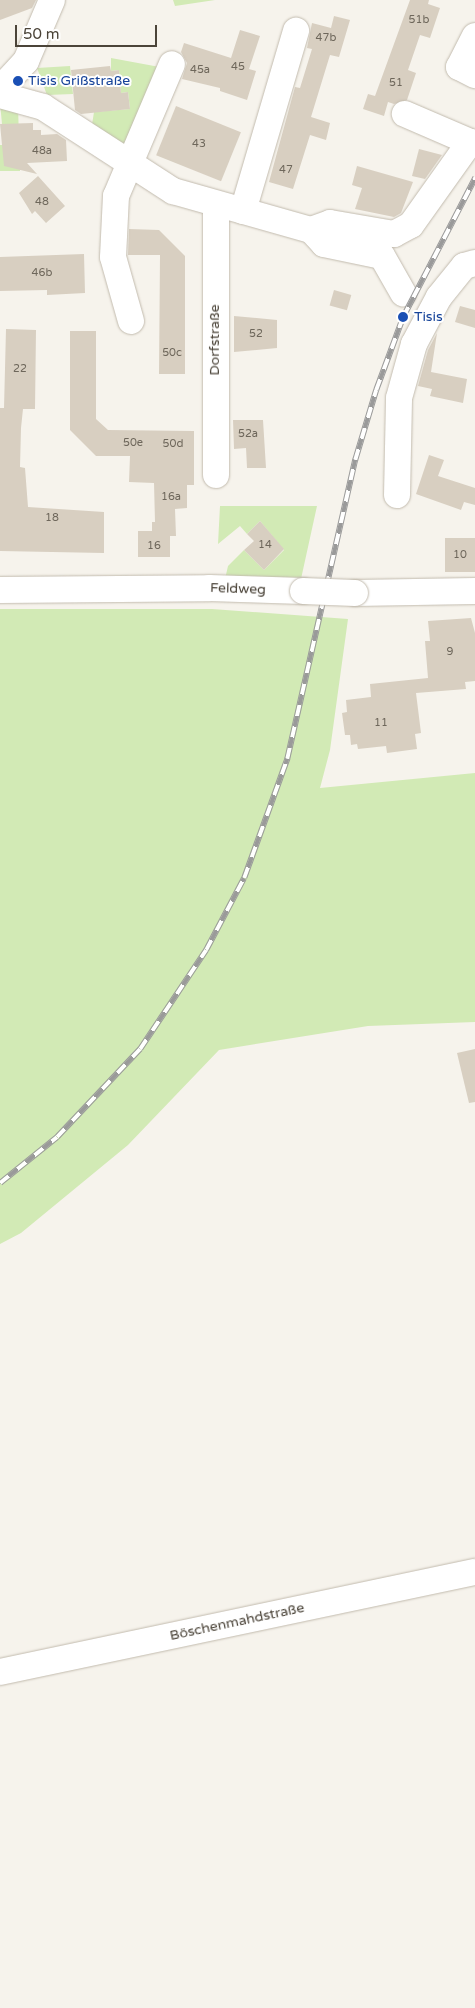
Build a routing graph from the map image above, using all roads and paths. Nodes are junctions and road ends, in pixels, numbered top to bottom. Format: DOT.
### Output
graph roads {
  1 [pos="52,0"];
  2 [pos="296,32"];
  3 [pos="475,36"];
  4 [pos="26,61"];
  5 [pos="172,64"];
  6 [pos="475,75"];
  7 [pos="0,89"];
  8 [pos="0,95"];
  9 [pos="43,107"];
  10 [pos="405,114"];
  11 [pos="473,138"];
  12 [pos="130,164"];
  13 [pos="216,204"];
  14 [pos="242,210"];
  15 [pos="311,230"];
  16 [pos="475,263"];
  17 [pos="403,293"];
  18 [pos="131,321"];
  19 [pos="216,475"];
  20 [pos="396,495"];
  21 [pos="0,590"];
  22 [pos="475,591"];
  23 [pos="475,1572"];
  24 [pos="0,1672"];
  1 -- 4 [label="street"];
  2 -- 14 [label="street"];
  3 -- 6 [label="street"];
  4 -- 7 [label="street"];
  4 -- 9 [label="street"];
  5 -- 12 [label="street"];
  8 -- 9 [label="street"];
  9 -- 12 [label="street"];
  10 -- 11 [label="street"];
  11 -- 15 [label="street"];
  12 -- 13 [label="street"];
  12 -- 18 [label="street"];
  13 -- 14 [label="street"];
  13 -- 19 [label="street, Dorfstraße"];
  14 -- 15 [label="street"];
  15 -- 17 [label="street"];
  16 -- 20 [label="street"];
  21 -- 22 [label="street, Feldweg, bridge"];
  23 -- 24 [label="street, Böschenmahdstraße"];
}
